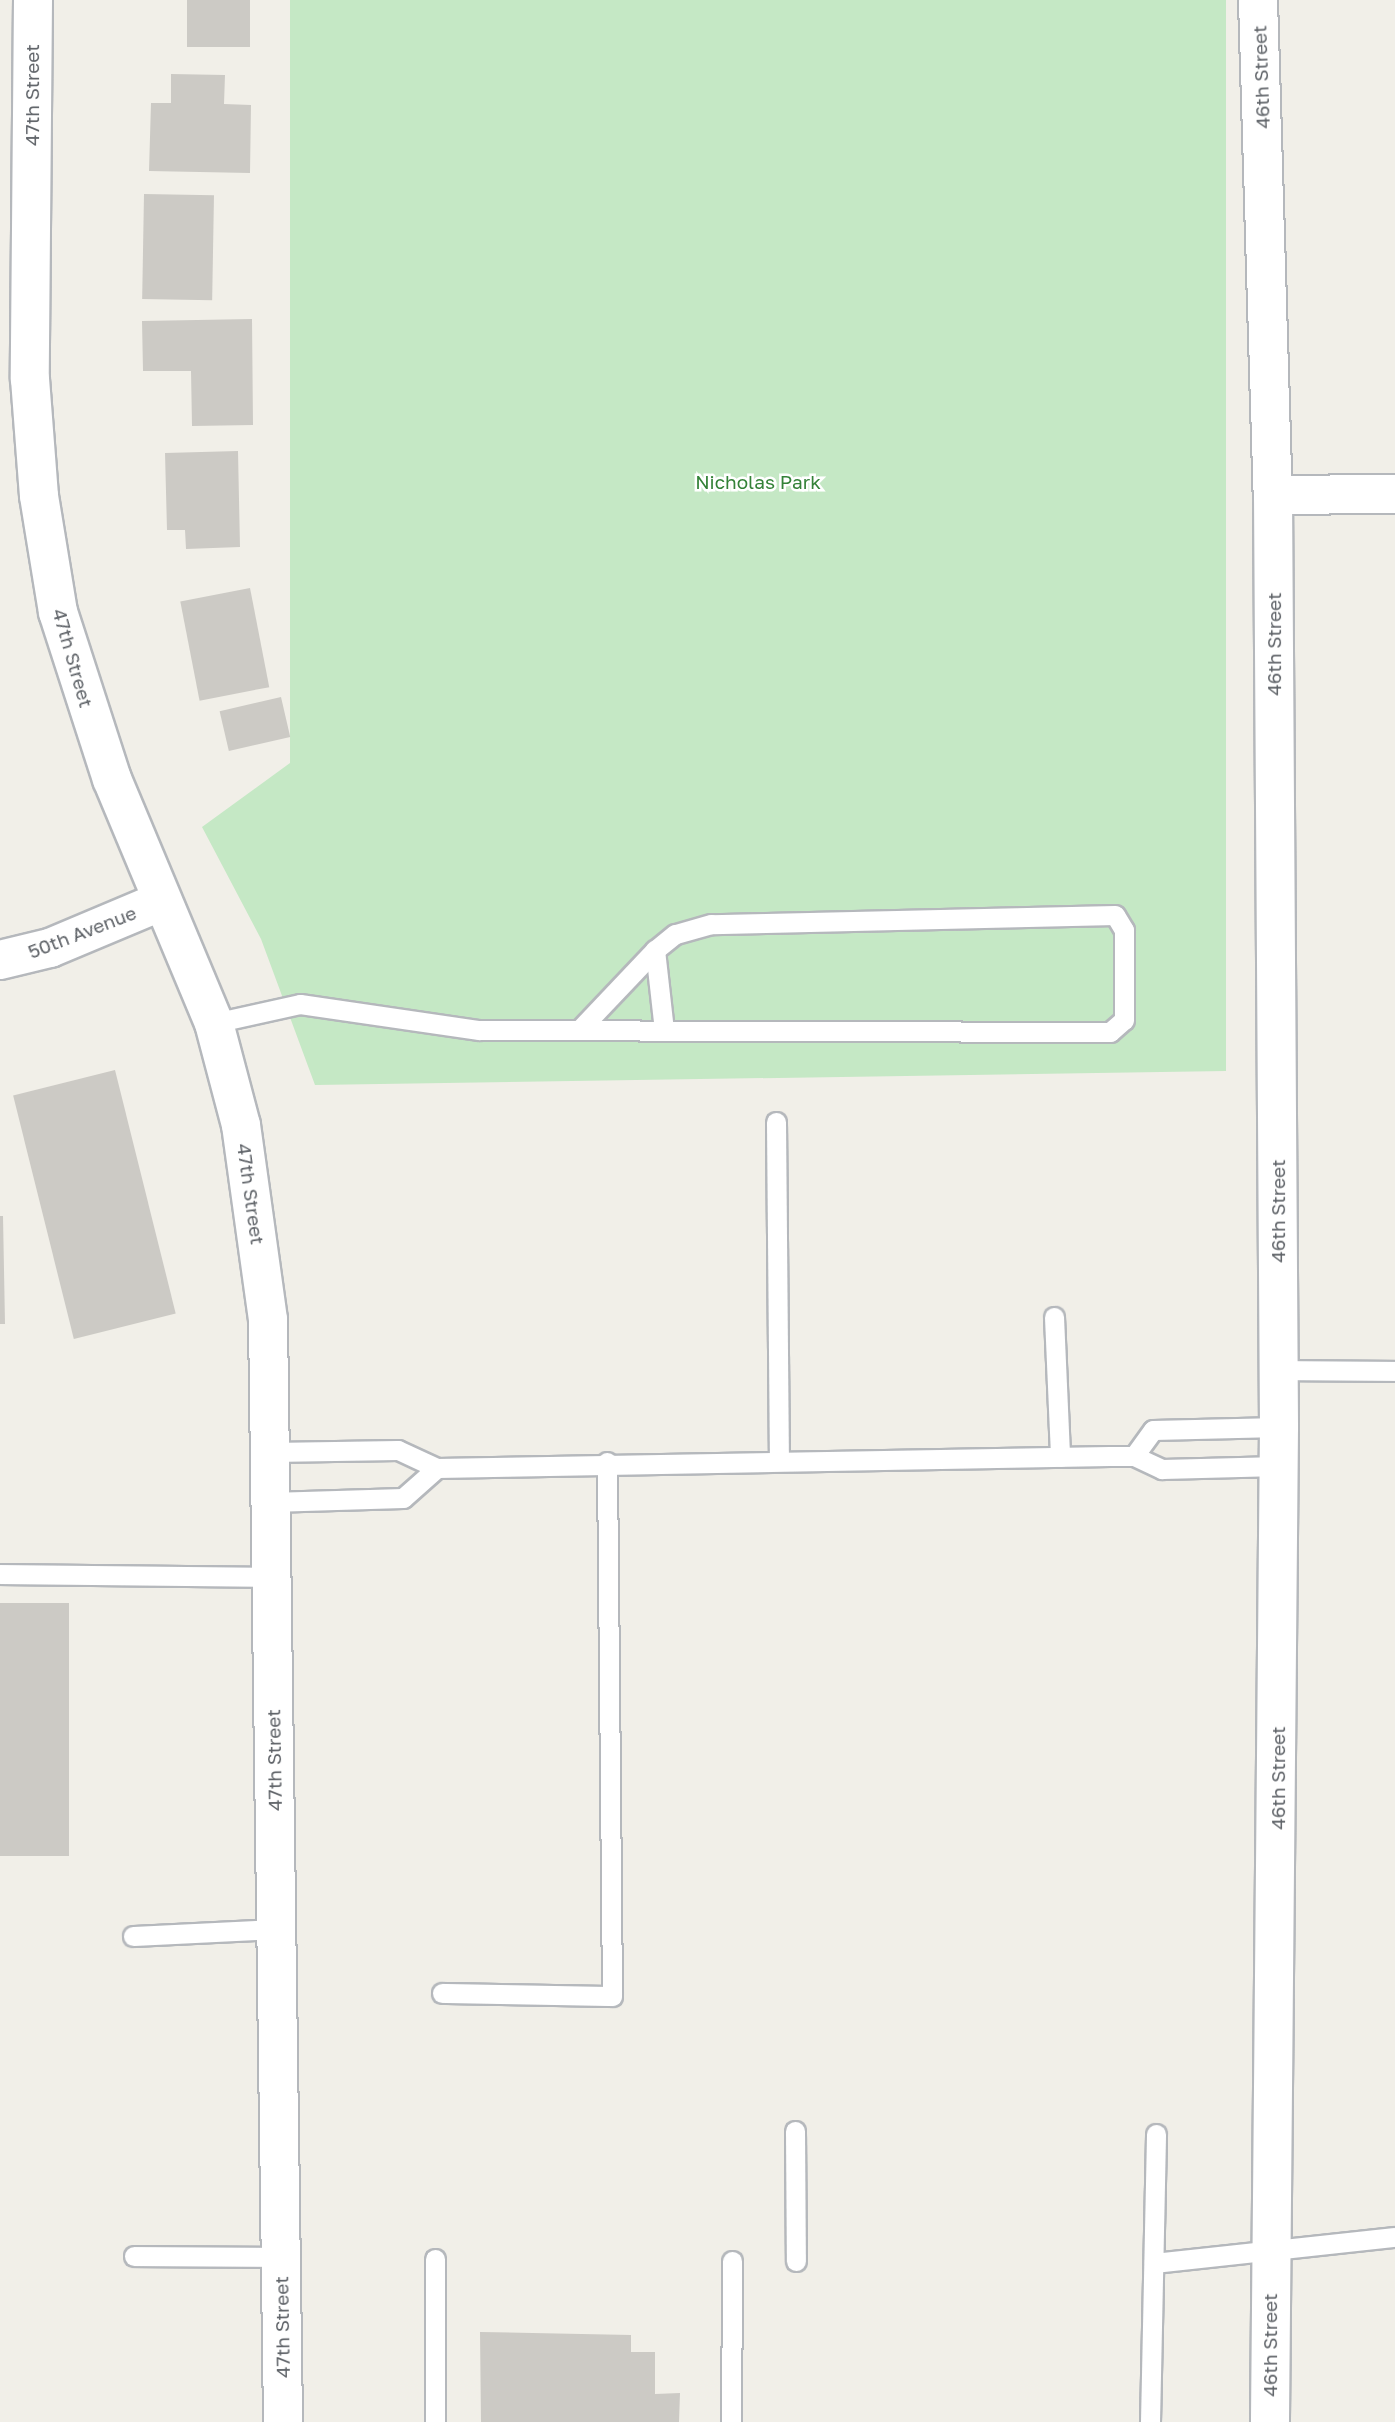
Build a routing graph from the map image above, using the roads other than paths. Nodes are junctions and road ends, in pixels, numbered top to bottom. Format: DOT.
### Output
graph roads {
  1 [pos="33,0"];
  2 [pos="1258,0"];
  3 [pos="1273,495"];
  4 [pos="1395,495"];
  5 [pos="162,901"];
  6 [pos="655,950"];
  7 [pos="0,960"];
  8 [pos="214,1023"];
  9 [pos="580,1028"];
  10 [pos="664,1030"];
  11 [pos="776,1122"];
  12 [pos="1054,1317"];
  13 [pos="1279,1370"];
  14 [pos="1395,1371"];
  15 [pos="1279,1427"];
  16 [pos="271,1452"];
  17 [pos="1134,1456"];
  18 [pos="1060,1457"];
  19 [pos="779,1459"];
  20 [pos="607,1462"];
  21 [pos="1279,1466"];
  22 [pos="437,1468"];
  23 [pos="270,1502"];
  24 [pos="0,1574"];
  25 [pos="271,1577"];
  26 [pos="277,1929"];
  27 [pos="133,1936"];
  28 [pos="442,1993"];
  29 [pos="794,2132"];
  30 [pos="1156,2134"];
  31 [pos="1395,2237"];
  32 [pos="1269,2254"];
  33 [pos="134,2256"];
  34 [pos="281,2257"];
  35 [pos="435,2259"];
  36 [pos="732,2261"];
  37 [pos="796,2262"];
  38 [pos="1154,2263"];
  39 [pos="283,2422"];
  40 [pos="435,2422"];
  41 [pos="731,2422"];
  42 [pos="1150,2422"];
  43 [pos="1270,2422"];
  1 -- 5 [label="street, 47th Street"];
  2 -- 3 [label="street, 46th Street"];
  3 -- 4 [label="street"];
  3 -- 13 [label="street, 46th Street"];
  5 -- 7 [label="street, 50th Avenue"];
  5 -- 8 [label="street, 47th Street"];
  6 -- 9 [label="lane"];
  6 -- 10 [label="lane"];
  6 -- 10 [label="lane"];
  8 -- 9 [label="lane"];
  8 -- 16 [label="street, 47th Street"];
  9 -- 10 [label="lane"];
  11 -- 19 [label="lane"];
  12 -- 18 [label="lane"];
  13 -- 14 [label="lane"];
  13 -- 15 [label="street, 46th Street"];
  15 -- 17 [label="lane"];
  15 -- 21 [label="street, 46th Street"];
  16 -- 22 [label="lane"];
  16 -- 23 [label="street, 47th Street"];
  17 -- 18 [label="lane"];
  17 -- 21 [label="lane"];
  18 -- 19 [label="lane"];
  19 -- 20 [label="lane"];
  20 -- 22 [label="lane"];
  20 -- 28 [label="lane"];
  21 -- 32 [label="street, 46th Street"];
  22 -- 23 [label="lane"];
  23 -- 25 [label="street, 47th Street"];
  24 -- 25 [label="lane"];
  25 -- 26 [label="street, 47th Street"];
  26 -- 27 [label="lane"];
  26 -- 34 [label="street, 47th Street"];
  29 -- 37 [label="lane"];
  30 -- 38 [label="lane"];
  31 -- 32 [label="lane"];
  32 -- 38 [label="lane"];
  32 -- 43 [label="street, 46th Street"];
  33 -- 34 [label="lane"];
  34 -- 39 [label="street, 47th Street"];
  35 -- 40 [label="lane"];
  36 -- 41 [label="lane"];
  38 -- 42 [label="lane"];
}
